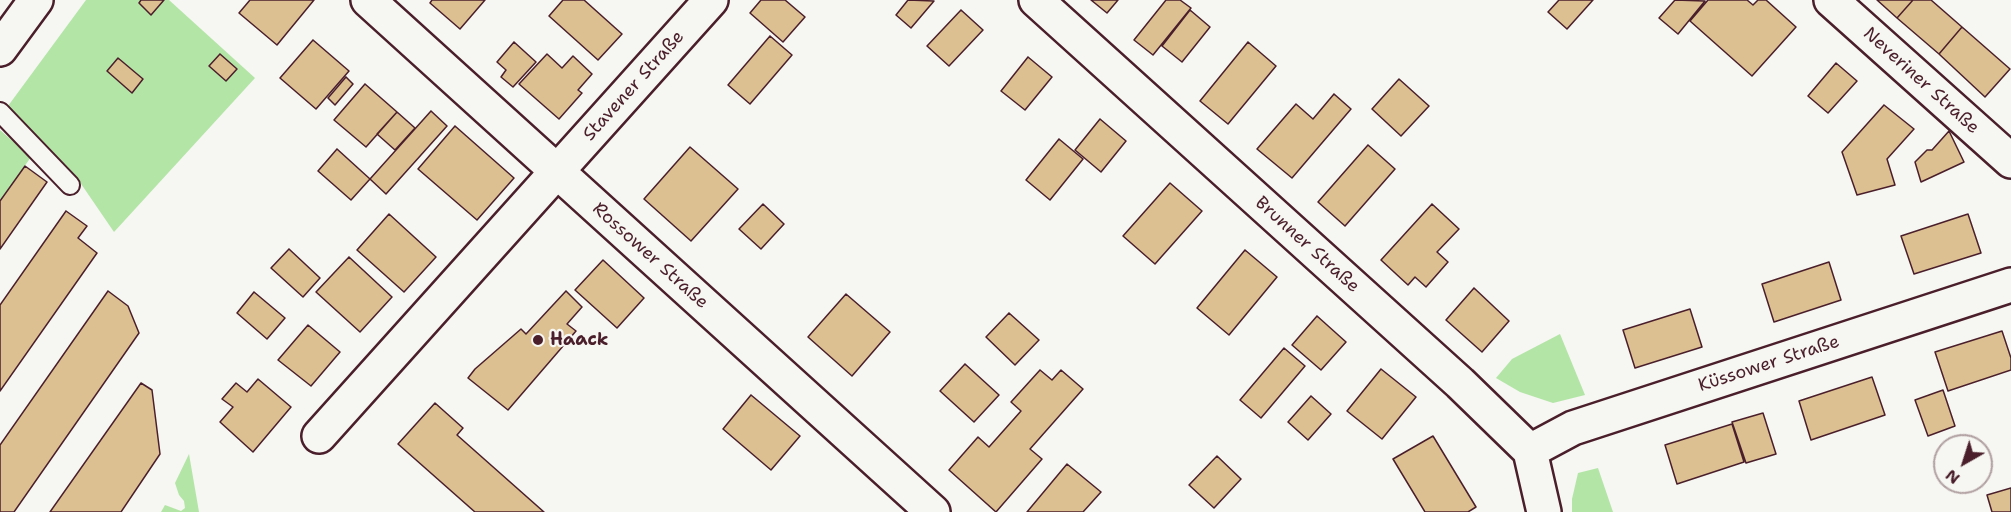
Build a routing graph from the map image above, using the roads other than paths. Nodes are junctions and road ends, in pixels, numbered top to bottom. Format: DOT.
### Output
graph roads {
  1 [pos="36,0"];
  2 [pos="368,0"];
  3 [pos="711,0"];
  4 [pos="1036,0"];
  5 [pos="1831,0"];
  6 [pos="0,49"];
  7 [pos="0,112"];
  8 [pos="2011,161"];
  9 [pos="557,172"];
  10 [pos="70,185"];
  11 [pos="2011,285"];
  12 [pos="319,436"];
  13 [pos="1530,451"];
  14 [pos="933,512"];
  15 [pos="1544,512"];
  1 -- 6 [label="street"];
  2 -- 9 [label="street, Rossower Straße"];
  3 -- 9 [label="street, Stavener Straße"];
  4 -- 13 [label="street, Brunner Straße"];
  5 -- 8 [label="street, Neveriner Straße"];
  7 -- 10 [label="lane"];
  9 -- 12 [label="street, Stavener Straße"];
  9 -- 14 [label="street, Rossower Straße"];
  11 -- 13 [label="street, Küssower Straße"];
  13 -- 15 [label="street"];
}
